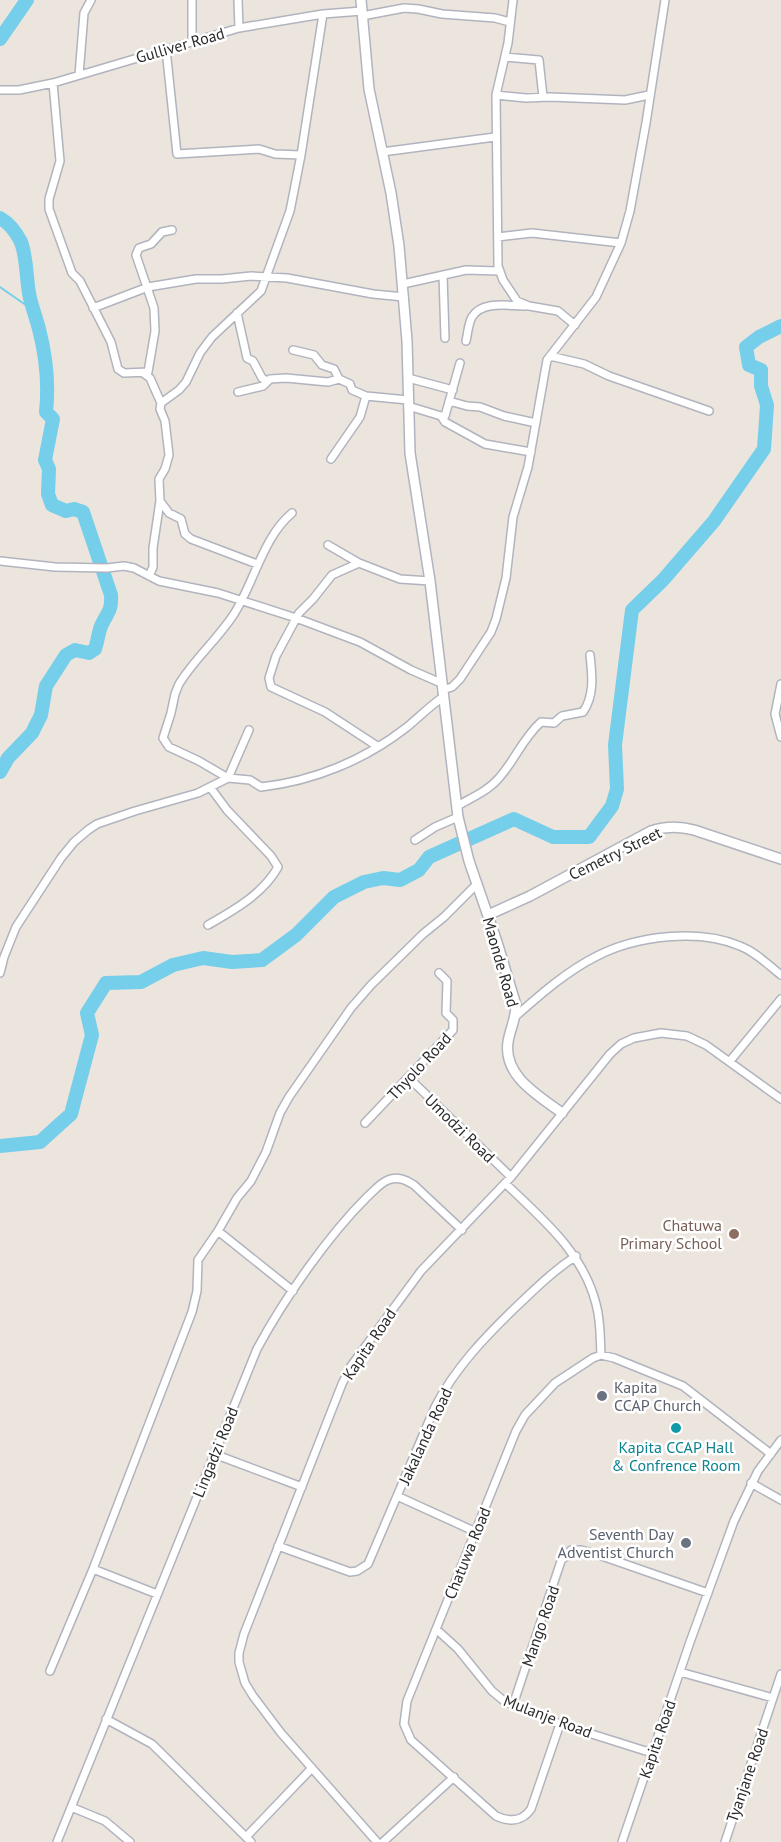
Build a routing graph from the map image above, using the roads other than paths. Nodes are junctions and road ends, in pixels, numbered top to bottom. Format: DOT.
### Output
graph roads {
  1 [pos="91,0"];
  2 [pos="192,0"];
  3 [pos="238,0"];
  4 [pos="361,0"];
  5 [pos="513,0"];
  6 [pos="666,0"];
  7 [pos="362,13"];
  8 [pos="322,14"];
  9 [pos="510,22"];
  10 [pos="239,28"];
  11 [pos="192,41"];
  12 [pos="166,49"];
  13 [pos="506,57"];
  14 [pos="79,75"];
  15 [pos="53,83"];
  16 [pos="0,90"];
  17 [pos="496,95"];
  18 [pos="649,95"];
  19 [pos="543,97"];
  20 [pos="495,137"];
  21 [pos="382,152"];
  22 [pos="301,155"];
  23 [pos="172,230"];
  24 [pos="498,237"];
  25 [pos="621,243"];
  26 [pos="499,271"];
  27 [pos="443,275"];
  28 [pos="265,276"];
  29 [pos="403,284"];
  30 [pos="148,287"];
  31 [pos="404,297"];
  32 [pos="529,306"];
  33 [pos="93,308"];
  34 [pos="237,313"];
  35 [pos="575,325"];
  36 [pos="445,339"];
  37 [pos="466,341"];
  38 [pos="293,350"];
  39 [pos="550,356"];
  40 [pos="460,363"];
  41 [pos="143,373"];
  42 [pos="408,378"];
  43 [pos="339,379"];
  44 [pos="267,381"];
  45 [pos="453,390"];
  46 [pos="238,392"];
  47 [pos="366,396"];
  48 [pos="449,401"];
  49 [pos="161,403"];
  50 [pos="408,403"];
  51 [pos="709,411"];
  52 [pos="441,416"];
  53 [pos="536,423"];
  54 [pos="531,452"];
  55 [pos="331,459"];
  56 [pos="160,501"];
  57 [pos="292,513"];
  58 [pos="328,544"];
  59 [pos="0,561"];
  60 [pos="359,563"];
  61 [pos="257,564"];
  62 [pos="150,576"];
  63 [pos="430,580"];
  64 [pos="242,600"];
  65 [pos="296,618"];
  66 [pos="590,655"];
  67 [pos="781,684"];
  68 [pos="442,690"];
  69 [pos="249,730"];
  70 [pos="781,737"];
  71 [pos="377,746"];
  72 [pos="228,778"];
  73 [pos="210,787"];
  74 [pos="457,806"];
  75 [pos="458,817"];
  76 [pos="415,840"];
  77 [pos="781,859"];
  78 [pos="477,885"];
  79 [pos="488,915"];
  80 [pos="208,925"];
  81 [pos="0,973"];
  82 [pos="439,973"];
  83 [pos="781,975"];
  84 [pos="781,999"];
  85 [pos="516,1016"];
  86 [pos="730,1061"];
  87 [pos="409,1078"];
  88 [pos="781,1099"];
  89 [pos="562,1113"];
  90 [pos="365,1123"];
  91 [pos="508,1180"];
  92 [pos="462,1230"];
  93 [pos="218,1231"];
  94 [pos="576,1256"];
  95 [pos="293,1291"];
  96 [pos="601,1356"];
  97 [pos="781,1440"];
  98 [pos="214,1454"];
  99 [pos="771,1454"];
  100 [pos="751,1483"];
  101 [pos="302,1487"];
  102 [pos="397,1496"];
  103 [pos="781,1500"];
  104 [pos="476,1532"];
  105 [pos="278,1546"];
  106 [pos="93,1569"];
  107 [pos="708,1593"];
  108 [pos="158,1594"];
  109 [pos="436,1629"];
  110 [pos="50,1671"];
  111 [pos="680,1672"];
  112 [pos="781,1674"];
  113 [pos="773,1698"];
  114 [pos="513,1705"];
  115 [pos="106,1719"];
  116 [pos="560,1724"];
  117 [pos="652,1753"];
  118 [pos="312,1768"];
  119 [pos="454,1777"];
  120 [pos="71,1808"];
  121 [pos="248,1839"];
  122 [pos="57,1842"];
  123 [pos="130,1842"];
  124 [pos="377,1842"];
  125 [pos="383,1842"];
  126 [pos="622,1842"];
  127 [pos="724,1842"];
  1 -- 14 [label="street"];
  2 -- 11 [label="street"];
  3 -- 10 [label="street"];
  4 -- 7 [label="street, Maonde Road"];
  5 -- 9 [label="street"];
  6 -- 18 [label="street"];
  7 -- 8 [label="street, Gulliver Road"];
  7 -- 9 [label="street, Gulliver Road"];
  7 -- 21 [label="street, Maonde Road"];
  8 -- 10 [label="street, Gulliver Road"];
  8 -- 22 [label="street"];
  9 -- 13 [label="street"];
  10 -- 11 [label="street, Gulliver Road"];
  11 -- 12 [label="street, Gulliver Road"];
  12 -- 14 [label="street, Gulliver Road"];
  12 -- 22 [label="street"];
  13 -- 17 [label="street"];
  13 -- 19 [label="street"];
  14 -- 15 [label="street, Gulliver Road"];
  15 -- 16 [label="street, Gulliver Road"];
  15 -- 33 [label="street"];
  17 -- 19 [label="street"];
  17 -- 20 [label="street"];
  18 -- 19 [label="street"];
  18 -- 25 [label="street"];
  20 -- 21 [label="street"];
  20 -- 24 [label="street"];
  21 -- 29 [label="street, Maonde Road"];
  22 -- 28 [label="street"];
  23 -- 30 [label="street"];
  24 -- 25 [label="street"];
  24 -- 26 [label="street"];
  25 -- 35 [label="street"];
  26 -- 27 [label="street"];
  26 -- 32 [label="street"];
  27 -- 29 [label="street"];
  27 -- 36 [label="street"];
  28 -- 30 [label="street"];
  28 -- 31 [label="street"];
  28 -- 34 [label="street"];
  29 -- 31 [label="street, Maonde Road"];
  30 -- 33 [label="street"];
  30 -- 41 [label="street"];
  31 -- 42 [label="street, Maonde Road"];
  32 -- 35 [label="street"];
  32 -- 37 [label="street"];
  33 -- 41 [label="street"];
  34 -- 44 [label="street"];
  34 -- 49 [label="street"];
  35 -- 39 [label="street"];
  38 -- 43 [label="street"];
  39 -- 51 [label="street"];
  39 -- 53 [label="street"];
  40 -- 45 [label="street"];
  41 -- 49 [label="street"];
  42 -- 45 [label="street"];
  42 -- 50 [label="street, Maonde Road"];
  43 -- 44 [label="street"];
  43 -- 47 [label="street"];
  44 -- 46 [label="street"];
  45 -- 48 [label="street"];
  47 -- 50 [label="street"];
  47 -- 55 [label="street"];
  48 -- 52 [label="street"];
  48 -- 53 [label="street"];
  49 -- 56 [label="street"];
  50 -- 52 [label="street"];
  50 -- 63 [label="street, Maonde Road"];
  52 -- 54 [label="street"];
  53 -- 54 [label="street"];
  54 -- 68 [label="street"];
  56 -- 61 [label="street"];
  56 -- 62 [label="street"];
  57 -- 61 [label="street"];
  58 -- 60 [label="street"];
  59 -- 62 [label="street"];
  60 -- 63 [label="street"];
  60 -- 65 [label="street"];
  61 -- 64 [label="street"];
  62 -- 64 [label="street"];
  63 -- 68 [label="street, Maonde Road"];
  64 -- 65 [label="street"];
  64 -- 72 [label="street"];
  65 -- 68 [label="street"];
  65 -- 71 [label="street"];
  66 -- 74 [label="street"];
  67 -- 70 [label="street"];
  68 -- 71 [label="street"];
  68 -- 74 [label="street, Maonde Road"];
  69 -- 72 [label="street"];
  71 -- 72 [label="street"];
  72 -- 73 [label="street"];
  73 -- 80 [label="street"];
  73 -- 81 [label="street"];
  74 -- 75 [label="street, Maonde Road"];
  75 -- 76 [label="street"];
  75 -- 78 [label="street, Maonde Road"];
  77 -- 79 [label="street, Cemetry Street"];
  78 -- 79 [label="street, Maonde Road"];
  78 -- 93 [label="street"];
  79 -- 85 [label="street, Maonde Road"];
  82 -- 87 [label="street, Thyolo Road"];
  83 -- 85 [label="street"];
  84 -- 86 [label="street"];
  85 -- 89 [label="street, Maonde Road"];
  86 -- 88 [label="street, Kapita Road"];
  86 -- 89 [label="street, Kapita Road"];
  87 -- 90 [label="street, Thyolo Road"];
  87 -- 91 [label="street, Umodzi Road"];
  89 -- 91 [label="street, Kapita Road"];
  91 -- 92 [label="street, Kapita Road"];
  91 -- 94 [label="street, Umodzi Road"];
  92 -- 95 [label="street, Lingadzi Road"];
  92 -- 101 [label="street, Kapita Road"];
  93 -- 95 [label="street"];
  93 -- 106 [label="street"];
  94 -- 96 [label="street, Umodzi Road"];
  94 -- 102 [label="street, Jakalanda Road"];
  95 -- 98 [label="street, Lingadzi Road"];
  96 -- 99 [label="street"];
  96 -- 104 [label="street, Chatuwa Road"];
  97 -- 99 [label="street, Kapita Road"];
  98 -- 101 [label="street"];
  98 -- 108 [label="street, Lingadzi Road"];
  99 -- 100 [label="street, Kapita Road"];
  100 -- 103 [label="street"];
  100 -- 107 [label="street, Kapita Road"];
  101 -- 105 [label="street, Kapita Road"];
  102 -- 104 [label="street"];
  102 -- 105 [label="street, Jakalanda Road"];
  104 -- 109 [label="street, Chatuwa Road"];
  105 -- 118 [label="street, Kapita Road"];
  106 -- 108 [label="street"];
  106 -- 110 [label="street"];
  107 -- 111 [label="street, Kapita Road"];
  107 -- 114 [label="street, Mango Road"];
  108 -- 115 [label="street, Lingadzi Road"];
  109 -- 114 [label="street, Mulanje Road"];
  109 -- 119 [label="street, Chatuwa Road"];
  111 -- 113 [label="street"];
  111 -- 117 [label="street, Kapita Road"];
  112 -- 113 [label="street, Tyanjane Road"];
  113 -- 127 [label="street, Tyanjane Road"];
  114 -- 116 [label="street, Mulanje Road"];
  115 -- 120 [label="street, Lingadzi Road"];
  115 -- 121 [label="street"];
  116 -- 117 [label="street, Mulanje Road"];
  116 -- 119 [label="street, Chatuwa Road"];
  117 -- 126 [label="street, Kapita Road"];
  118 -- 121 [label="street"];
  118 -- 124 [label="street, Kapita Road"];
  119 -- 125 [label="street"];
  120 -- 122 [label="street, Lingadzi Road"];
  120 -- 123 [label="street"];
}
